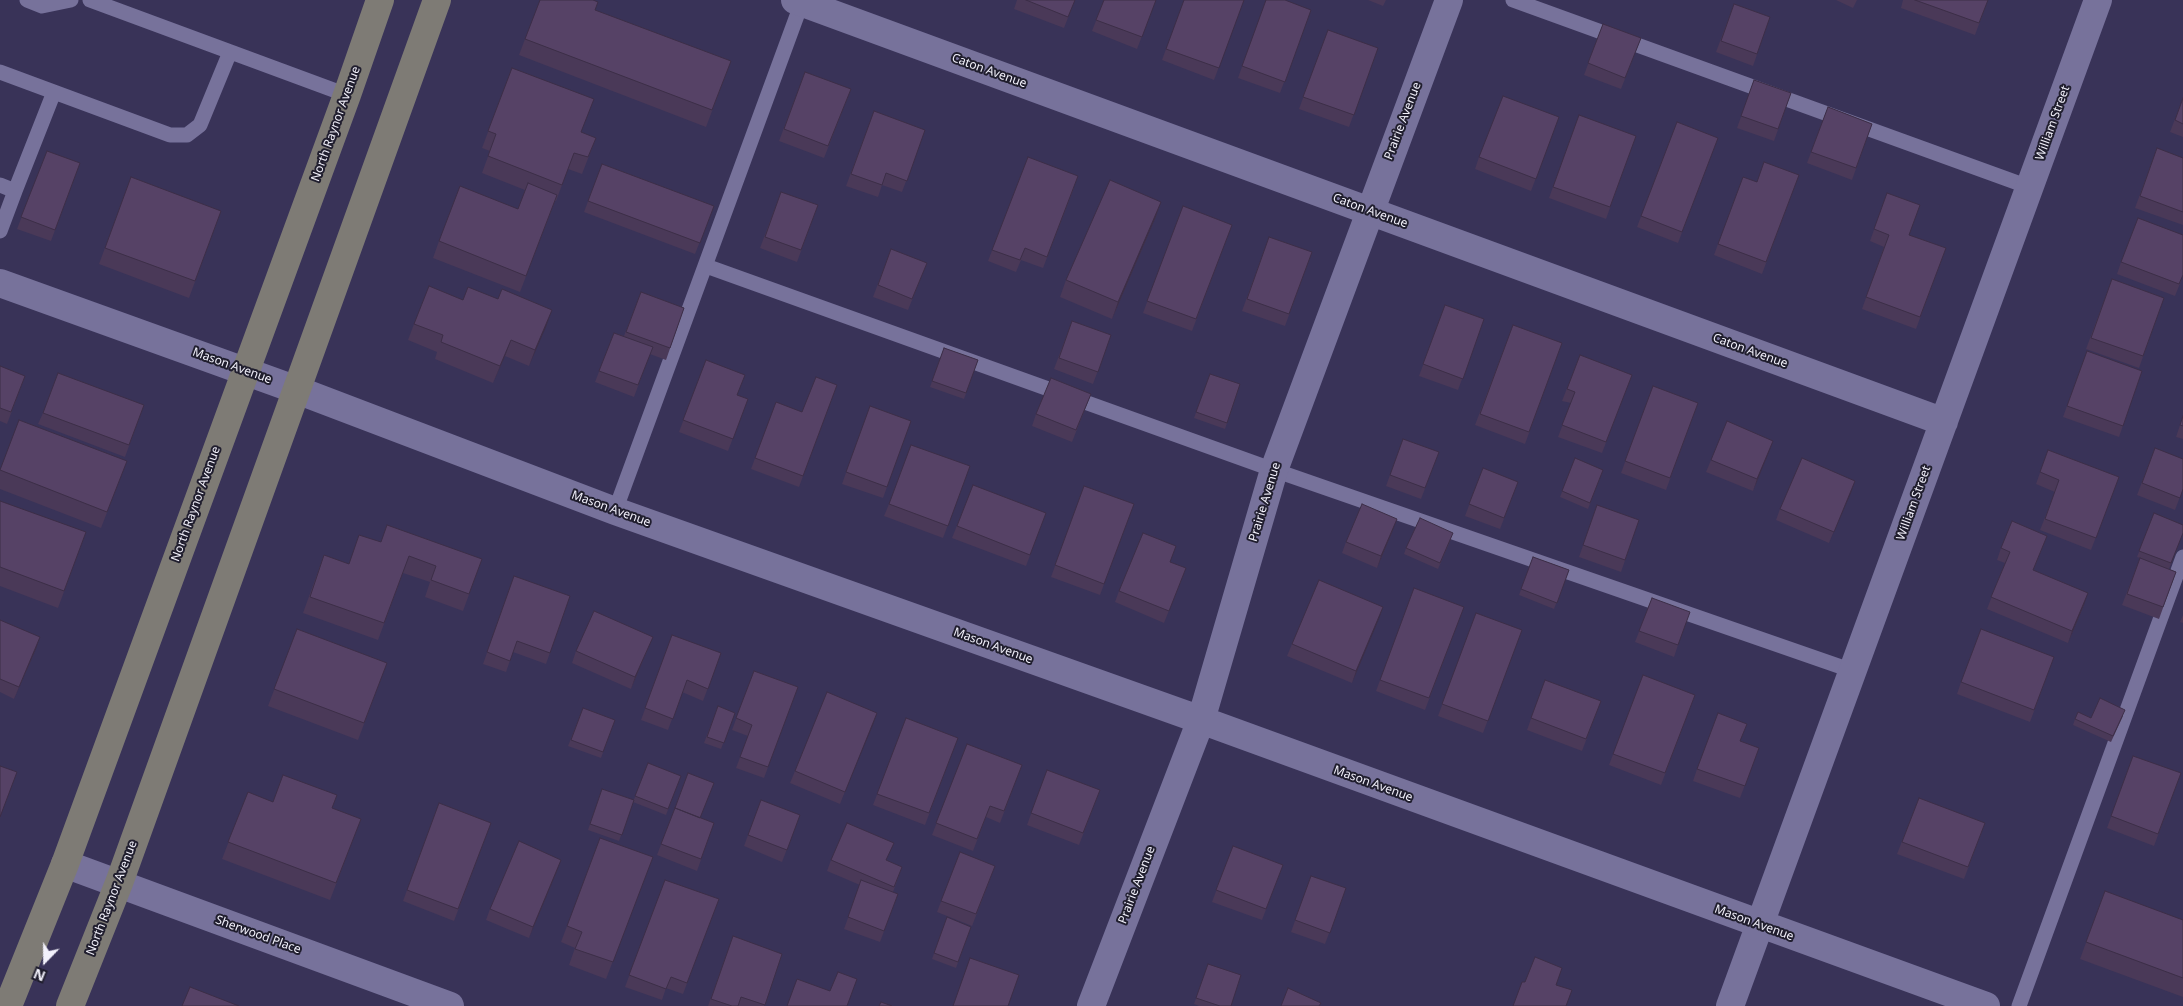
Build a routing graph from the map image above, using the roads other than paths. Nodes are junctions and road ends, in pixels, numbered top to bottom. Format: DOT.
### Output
graph roads {
  1 [pos="27,0"];
  2 [pos="71,0"];
  3 [pos="90,0"];
  4 [pos="380,0"];
  5 [pos="437,0"];
  6 [pos="1449,0"];
  7 [pos="1513,0"];
  8 [pos="2098,0"];
  9 [pos="798,1"];
  10 [pos="230,52"];
  11 [pos="0,72"];
  12 [pos="54,92"];
  13 [pos="347,95"];
  14 [pos="0,185"];
  15 [pos="2029,188"];
  16 [pos="15,191"];
  17 [pos="1370,211"];
  18 [pos="0,231"];
  19 [pos="706,266"];
  20 [pos="0,283"];
  21 [pos="245,371"];
  22 [pos="297,390"];
  23 [pos="1944,422"];
  24 [pos="1274,470"];
  25 [pos="615,511"];
  26 [pos="2183,557"];
  27 [pos="1853,671"];
  28 [pos="1200,720"];
  29 [pos="65,864"];
  30 [pos="119,883"];
  31 [pos="1760,925"];
  32 [pos="8,1006"];
  33 [pos="70,1006"];
  34 [pos="450,1006"];
  35 [pos="1091,1006"];
  36 [pos="1730,1006"];
  37 [pos="1986,1006"];
  38 [pos="2019,1006"];
  1 -- 2 [label="lane"];
  3 -- 10 [label="lane"];
  4 -- 13 [label="main road, North Raynor Avenue"];
  5 -- 22 [label="main road, North Raynor Avenue"];
  6 -- 17 [label="street, Prairie Avenue"];
  7 -- 15 [label="lane"];
  8 -- 15 [label="street, William Street"];
  9 -- 17 [label="street, Caton Avenue"];
  9 -- 19 [label="lane"];
  10 -- 12 [label="lane"];
  10 -- 13 [label="lane"];
  11 -- 12 [label="lane"];
  12 -- 16 [label="lane"];
  13 -- 21 [label="main road, North Raynor Avenue"];
  14 -- 16 [label="lane"];
  15 -- 23 [label="street, William Street"];
  16 -- 18 [label="lane"];
  17 -- 23 [label="street, Caton Avenue"];
  17 -- 24 [label="street, Prairie Avenue"];
  19 -- 24 [label="lane"];
  19 -- 25 [label="lane"];
  20 -- 21 [label="street, Mason Avenue"];
  21 -- 22 [label="street, Mason Avenue"];
  21 -- 29 [label="main road, North Raynor Avenue"];
  22 -- 25 [label="street, Mason Avenue"];
  22 -- 30 [label="main road, North Raynor Avenue"];
  23 -- 27 [label="street, William Street"];
  24 -- 27 [label="lane"];
  24 -- 28 [label="street, Prairie Avenue"];
  25 -- 28 [label="street, Mason Avenue"];
  26 -- 38 [label="lane"];
  27 -- 31 [label="street, William Street"];
  28 -- 31 [label="street, Mason Avenue"];
  28 -- 35 [label="street, Prairie Avenue"];
  29 -- 30 [label="street, Sherwood Place"];
  29 -- 32 [label="main road, North Raynor Avenue"];
  30 -- 33 [label="main road, North Raynor Avenue"];
  30 -- 34 [label="street, Sherwood Place"];
  31 -- 36 [label="street, William Street"];
  31 -- 37 [label="street, Mason Avenue"];
}
